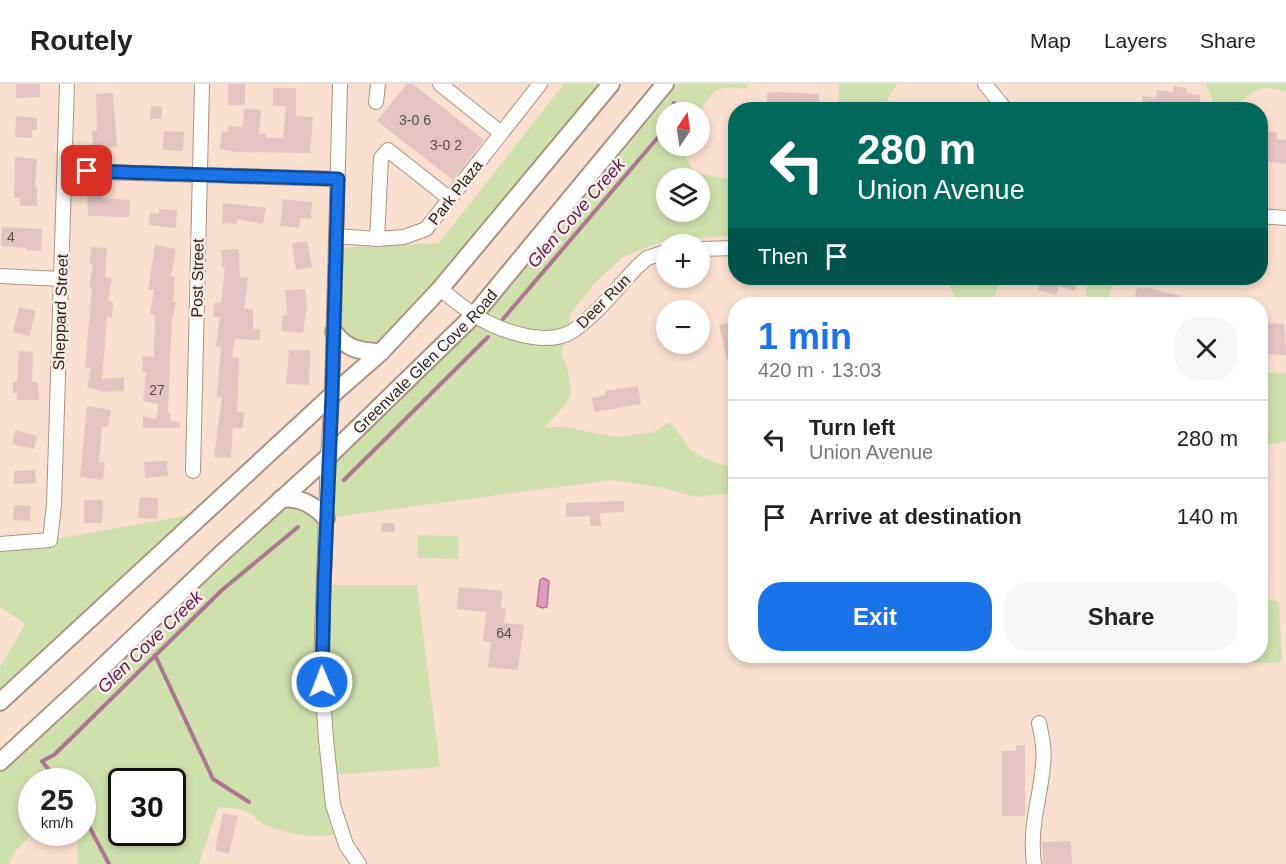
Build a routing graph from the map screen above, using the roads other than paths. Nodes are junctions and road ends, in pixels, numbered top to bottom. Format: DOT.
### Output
graph roads {
  1 [pos="67,84"];
  2 [pos="202,84"];
  3 [pos="340,84"];
  4 [pos="378,84"];
  5 [pos="440,84"];
  6 [pos="540,84"];
  7 [pos="611,84"];
  8 [pos="665,84"];
  9 [pos="985,84"];
  10 [pos="376,102"];
  11 [pos="1000,102"];
  12 [pos="501,134"];
  13 [pos="65,171"];
  14 [pos="199,174"];
  15 [pos="338,179"];
  16 [pos="450,199"];
  17 [pos="1268,217"];
  18 [pos="1286,218"];
  19 [pos="336,236"];
  20 [pos="377,239"];
  21 [pos="728,248"];
  22 [pos="710,249"];
  23 [pos="656,255"];
  24 [pos="0,276"];
  25 [pos="61,279"];
  26 [pos="440,289"];
  27 [pos="474,315"];
  28 [pos="334,332"];
  29 [pos="381,352"];
  30 [pos="332,395"];
  31 [pos="328,457"];
  32 [pos="193,471"];
  33 [pos="281,499"];
  34 [pos="326,518"];
  35 [pos="0,544"];
  36 [pos="0,702"];
  37 [pos="1039,723"];
  38 [pos="0,762"];
  39 [pos="359,864"];
  40 [pos="1034,864"];
  1 -- 13 [label="street, Sheppard Street"];
  2 -- 14 [label="street, Post Street"];
  3 -- 15 [label="street"];
  4 -- 10 [label="street"];
  5 -- 12 [label="street"];
  6 -- 12 [label="street, Park Plaza"];
  7 -- 26 [label="main road"];
  8 -- 27 [label="main road, Greenvale Glen Cove Road"];
  9 -- 11 [label="street"];
  12 -- 16 [label="street, Park Plaza"];
  13 -- 14 [label="street"];
  13 -- 25 [label="street, Sheppard Street"];
  14 -- 15 [label="street"];
  14 -- 32 [label="street, Post Street"];
  15 -- 19 [label="street"];
  16 -- 20 [label="street, Park Plaza"];
  16 -- 20 [label="street"];
  17 -- 18 [label="street"];
  19 -- 20 [label="street, Park Plaza"];
  19 -- 28 [label="street"];
  21 -- 22 [label="street"];
  23 -- 27 [label="street, Deer Run"];
  24 -- 25 [label="street"];
  25 -- 35 [label="street, Sheppard Street"];
  26 -- 27 [label="street, Deer Run"];
  26 -- 29 [label="main road"];
  27 -- 31 [label="main road, Greenvale Glen Cove Road"];
  28 -- 29 [label="main road"];
  28 -- 30 [label="street"];
  29 -- 30 [label="main road"];
  30 -- 31 [label="street"];
  30 -- 36 [label="main road"];
  31 -- 33 [label="main road, Greenvale Glen Cove Road"];
  31 -- 34 [label="street"];
  33 -- 34 [label="main road"];
  33 -- 38 [label="main road, Greenvale Glen Cove Road"];
  34 -- 39 [label="street"];
  37 -- 40 [label="street"];
}
